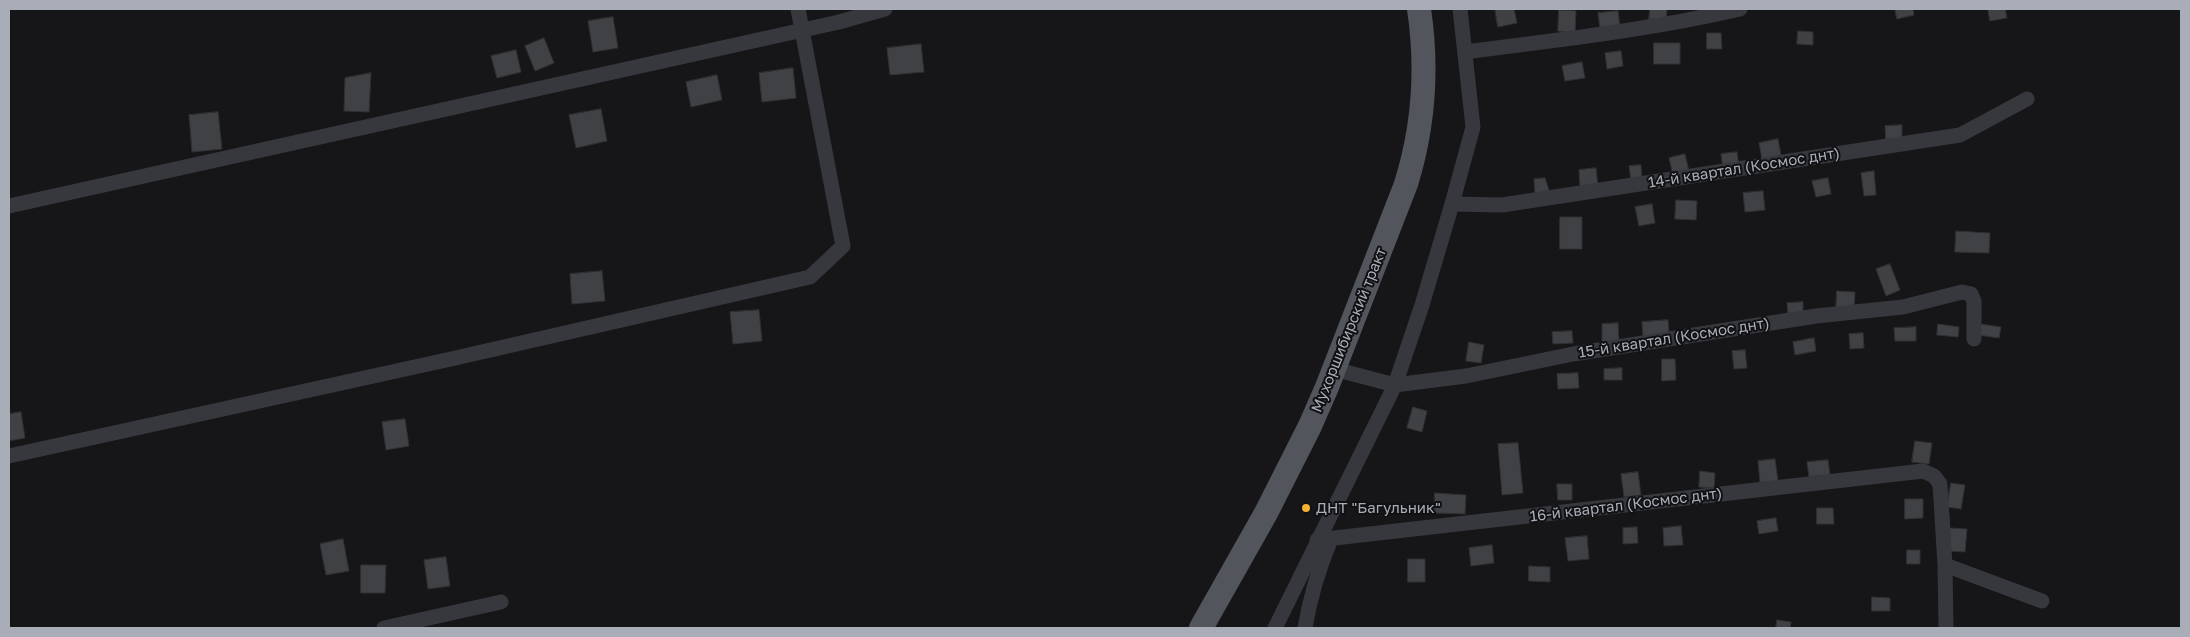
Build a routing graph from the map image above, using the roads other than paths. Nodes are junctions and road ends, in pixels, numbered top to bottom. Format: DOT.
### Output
graph roads {
  1 [pos="798,9"];
  2 [pos="885,9"];
  3 [pos="1419,9"];
  4 [pos="1460,9"];
  5 [pos="1740,9"];
  6 [pos="803,30"];
  7 [pos="1465,52"];
  8 [pos="2027,99"];
  9 [pos="1452,204"];
  10 [pos="9,206"];
  11 [pos="1974,338"];
  12 [pos="1334,369"];
  13 [pos="1394,384"];
  14 [pos="9,456"];
  15 [pos="1324,540"];
  16 [pos="1945,565"];
  17 [pos="2042,601"];
  18 [pos="502,602"];
  19 [pos="384,628"];
  20 [pos="1201,628"];
  21 [pos="1275,628"];
  22 [pos="1305,628"];
  23 [pos="1946,628"];
  1 -- 6 [label="street"];
  2 -- 6 [label="street"];
  3 -- 12 [label="main road, Мухоршибирский тракт"];
  4 -- 7 [label="street"];
  5 -- 7 [label="street"];
  6 -- 10 [label="street"];
  6 -- 14 [label="street"];
  7 -- 9 [label="street"];
  8 -- 9 [label="street, 14-й квартал (Космос днт)"];
  9 -- 13 [label="street"];
  11 -- 13 [label="street, 15-й квартал (Космос днт)"];
  12 -- 13 [label="street, 15-й квартал (Космос днт)"];
  12 -- 20 [label="main road, Мухоршибирский тракт"];
  13 -- 15 [label="street"];
  15 -- 16 [label="street, 16-й квартал (Космос днт)"];
  15 -- 21 [label="street"];
  15 -- 22 [label="street"];
  16 -- 17 [label="street"];
  16 -- 23 [label="street"];
  18 -- 19 [label="street"];
}
